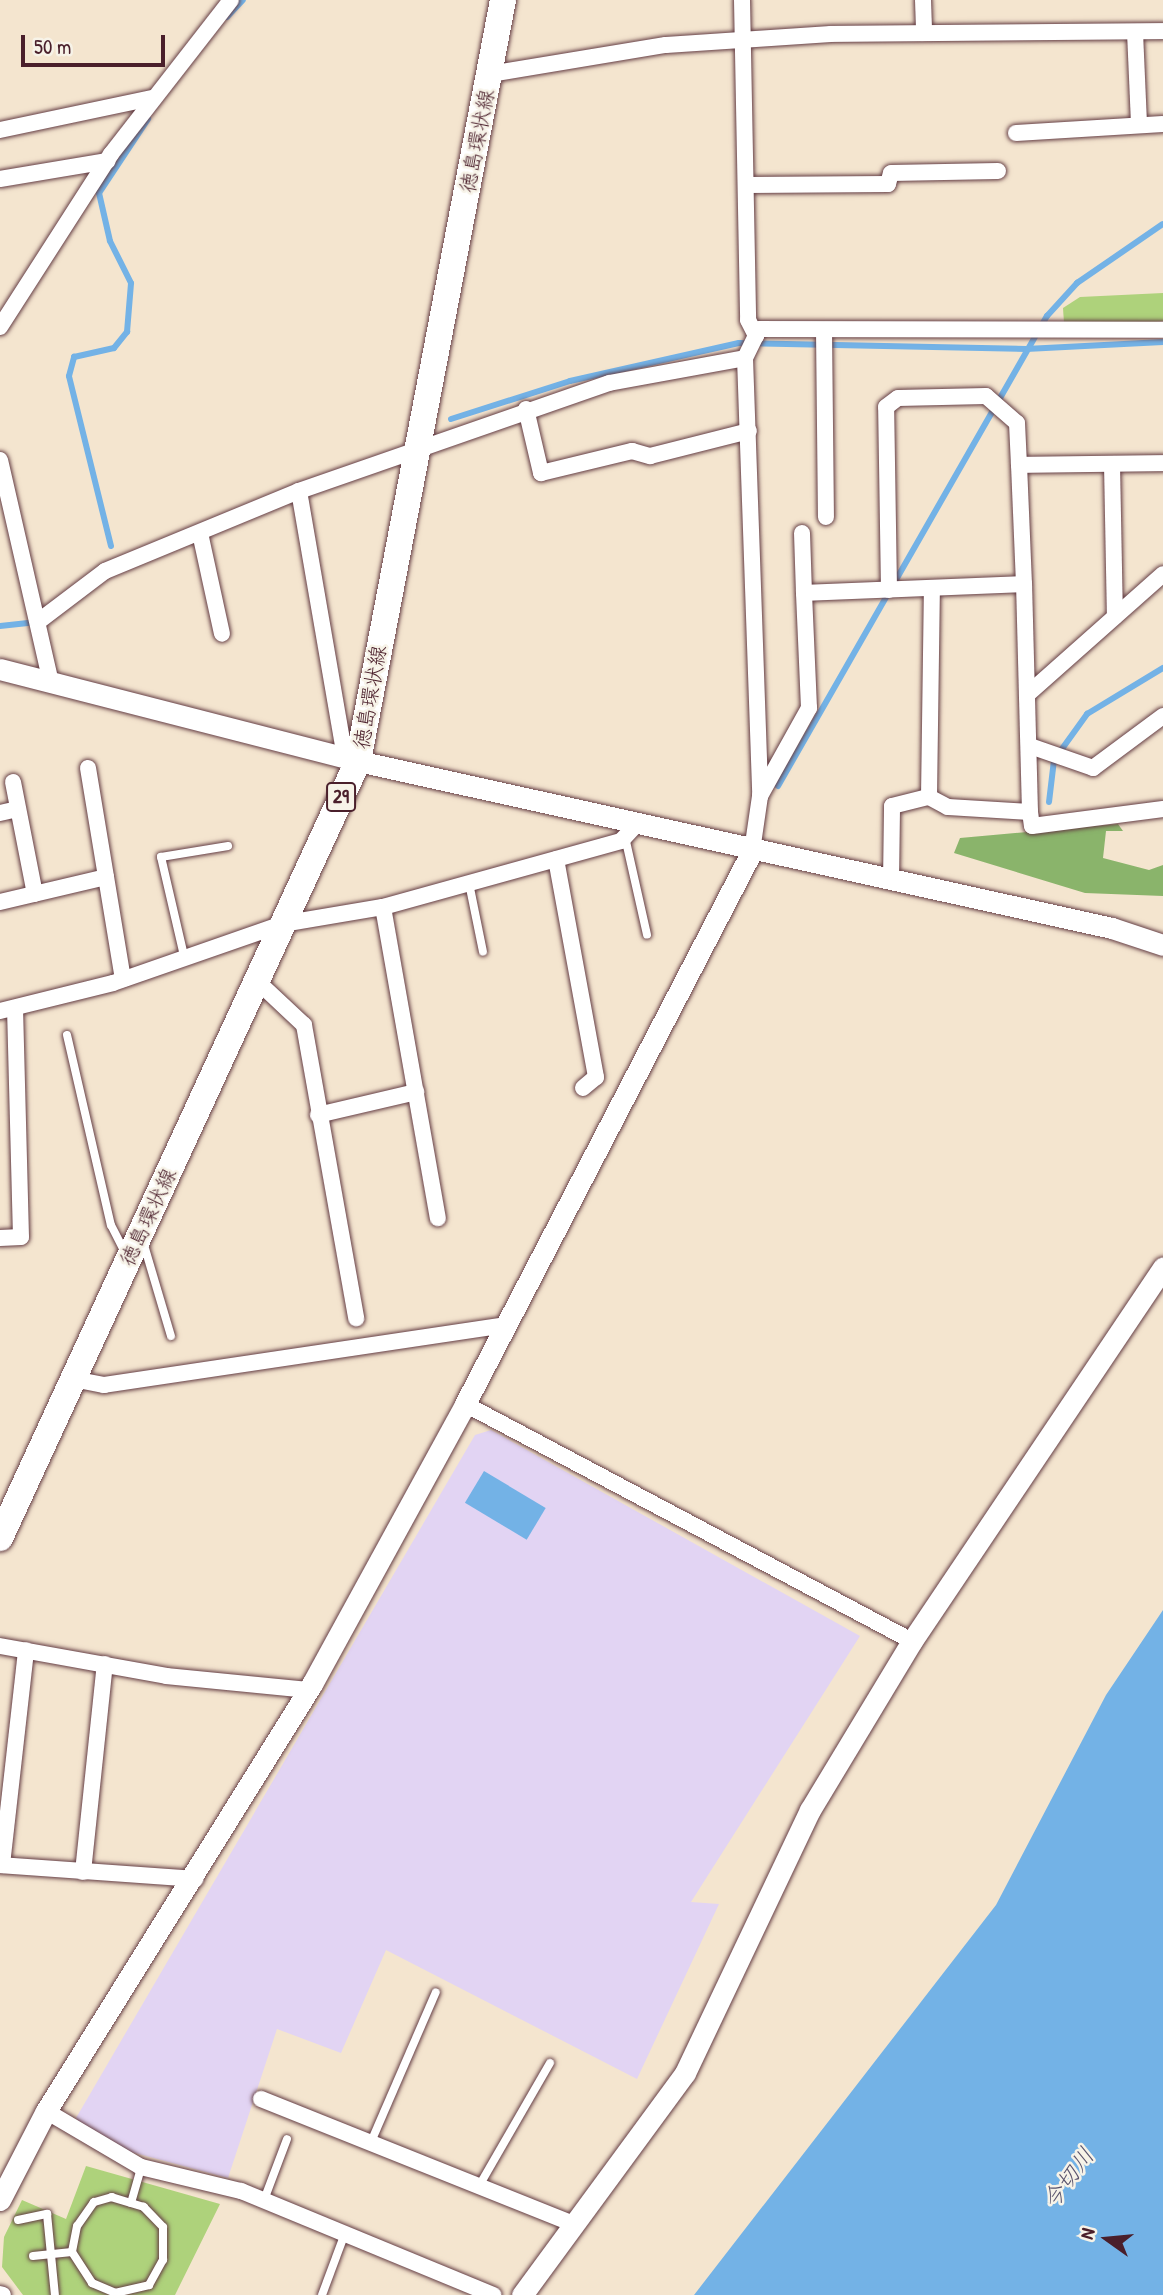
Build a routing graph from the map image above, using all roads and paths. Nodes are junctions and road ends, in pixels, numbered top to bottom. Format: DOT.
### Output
graph roads {
  1 [pos="231,0"];
  2 [pos="503,0"];
  3 [pos="742,0"];
  4 [pos="923,0"];
  5 [pos="1136,32"];
  6 [pos="1163,32"];
  7 [pos="924,33"];
  8 [pos="743,40"];
  9 [pos="490,74"];
  10 [pos="152,98"];
  11 [pos="1163,124"];
  12 [pos="1139,125"];
  13 [pos="0,130"];
  14 [pos="1016,133"];
  15 [pos="107,161"];
  16 [pos="998,171"];
  17 [pos="0,179"];
  18 [pos="747,185"];
  19 [pos="0,327"];
  20 [pos="824,330"];
  21 [pos="1163,330"];
  22 [pos="756,336"];
  23 [pos="746,358"];
  24 [pos="526,409"];
  25 [pos="749,431"];
  26 [pos="416,448"];
  27 [pos="0,460"];
  28 [pos="1163,463"];
  29 [pos="1112,464"];
  30 [pos="1019,465"];
  31 [pos="299,491"];
  32 [pos="826,517"];
  33 [pos="200,533"];
  34 [pos="802,533"];
  35 [pos="1163,574"];
  36 [pos="1024,584"];
  37 [pos="932,588"];
  38 [pos="889,590"];
  39 [pos="804,593"];
  40 [pos="1115,616"];
  41 [pos="39,621"];
  42 [pos="222,634"];
  43 [pos="0,670"];
  44 [pos="51,682"];
  45 [pos="1029,693"];
  46 [pos="1163,716"];
  47 [pos="1030,746"];
  48 [pos="351,760"];
  49 [pos="88,768"];
  50 [pos="13,782"];
  51 [pos="760,796"];
  52 [pos="929,797"];
  53 [pos="18,809"];
  54 [pos="1163,809"];
  55 [pos="1030,812"];
  56 [pos="0,813"];
  57 [pos="632,830"];
  58 [pos="228,846"];
  59 [pos="752,851"];
  60 [pos="556,859"];
  61 [pos="106,877"];
  62 [pos="891,881"];
  63 [pos="469,883"];
  64 [pos="35,894"];
  65 [pos="0,902"];
  66 [pos="383,907"];
  67 [pos="282,924"];
  68 [pos="647,935"];
  69 [pos="1163,945"];
  70 [pos="483,952"];
  71 [pos="185,960"];
  72 [pos="123,979"];
  73 [pos="257,980"];
  74 [pos="7,1009"];
  75 [pos="67,1035"];
  76 [pos="583,1088"];
  77 [pos="416,1092"];
  78 [pos="318,1115"];
  79 [pos="438,1218"];
  80 [pos="140,1233"];
  81 [pos="0,1238"];
  82 [pos="128,1259"];
  83 [pos="1163,1268"];
  84 [pos="356,1318"];
  85 [pos="506,1325"];
  86 [pos="171,1336"];
  87 [pos="73,1379"];
  88 [pos="465,1404"];
  89 [pos="0,1538"];
  90 [pos="912,1641"];
  91 [pos="0,1646"];
  92 [pos="26,1650"];
  93 [pos="105,1664"];
  94 [pos="308,1690"];
  95 [pos="1,1865"];
  96 [pos="83,1872"];
  97 [pos="195,1879"];
  98 [pos="436,1992"];
  99 [pos="550,2063"];
  100 [pos="261,2099"];
  101 [pos="46,2111"];
  102 [pos="288,2139"];
  103 [pos="370,2142"];
  104 [pos="141,2167"];
  105 [pos="480,2186"];
  106 [pos="0,2200"];
  107 [pos="264,2200"];
  108 [pos="131,2203"];
  109 [pos="18,2220"];
  110 [pos="576,2225"];
  111 [pos="345,2233"];
  112 [pos="72,2252"];
  113 [pos="54,2253"];
  114 [pos="33,2256"];
  115 [pos="105,2292"];
  116 [pos="55,2295"];
  117 [pos="322,2295"];
  118 [pos="493,2295"];
  119 [pos="522,2295"];
  1 -- 10 [label="street"];
  2 -- 9 [label="main road, 徳島環状線 / 29"];
  3 -- 8 [label="street"];
  4 -- 7 [label="street"];
  5 -- 6 [label="street"];
  5 -- 7 [label="street"];
  5 -- 12 [label="street"];
  7 -- 8 [label="street"];
  8 -- 9 [label="street"];
  8 -- 18 [label="street"];
  9 -- 26 [label="main road, 徳島環状線 / 29"];
  10 -- 13 [label="street"];
  10 -- 15 [label="street"];
  11 -- 12 [label="street"];
  12 -- 14 [label="street"];
  15 -- 17 [label="street"];
  15 -- 19 [label="street"];
  16 -- 18 [label="street"];
  18 -- 22 [label="street"];
  20 -- 21 [label="street"];
  20 -- 22 [label="street"];
  20 -- 32 [label="street"];
  22 -- 23 [label="street"];
  23 -- 24 [label="street"];
  23 -- 25 [label="street"];
  24 -- 25 [label="street"];
  24 -- 26 [label="street"];
  25 -- 51 [label="street"];
  26 -- 31 [label="street"];
  26 -- 48 [label="main road, 徳島環状線 / 29"];
  27 -- 41 [label="street"];
  28 -- 29 [label="street"];
  29 -- 30 [label="street"];
  29 -- 40 [label="street"];
  30 -- 36 [label="street"];
  30 -- 38 [label="street"];
  31 -- 33 [label="street"];
  31 -- 48 [label="street"];
  33 -- 41 [label="street"];
  33 -- 42 [label="street"];
  34 -- 39 [label="street"];
  35 -- 40 [label="street"];
  36 -- 37 [label="street"];
  36 -- 45 [label="street"];
  37 -- 38 [label="street"];
  37 -- 52 [label="street"];
  38 -- 39 [label="street"];
  39 -- 51 [label="street"];
  40 -- 45 [label="street"];
  41 -- 44 [label="street"];
  43 -- 44 [label="street"];
  44 -- 48 [label="street"];
  45 -- 47 [label="street"];
  46 -- 47 [label="street"];
  47 -- 55 [label="street"];
  48 -- 57 [label="street"];
  48 -- 67 [label="main road, 徳島環状線 / 29"];
  49 -- 61 [label="street"];
  50 -- 53 [label="street"];
  51 -- 59 [label="street"];
  52 -- 55 [label="street"];
  52 -- 62 [label="street"];
  53 -- 56 [label="street"];
  53 -- 64 [label="street"];
  54 -- 55 [label="street"];
  57 -- 59 [label="street"];
  57 -- 60 [label="street"];
  57 -- 68 [label="lane"];
  58 -- 71 [label="lane"];
  59 -- 62 [label="street"];
  59 -- 85 [label="street"];
  60 -- 63 [label="street"];
  60 -- 76 [label="street"];
  61 -- 64 [label="street"];
  61 -- 72 [label="street"];
  62 -- 69 [label="street"];
  63 -- 66 [label="street"];
  63 -- 70 [label="lane"];
  64 -- 65 [label="street"];
  66 -- 67 [label="street"];
  66 -- 77 [label="street"];
  67 -- 71 [label="street"];
  67 -- 73 [label="main road, 徳島環状線 / 29"];
  71 -- 72 [label="street"];
  72 -- 74 [label="street"];
  73 -- 78 [label="street"];
  73 -- 80 [label="main road, 徳島環状線 / 29"];
  74 -- 81 [label="street"];
  75 -- 82 [label="lane"];
  77 -- 78 [label="street"];
  77 -- 79 [label="street"];
  78 -- 84 [label="street"];
  80 -- 82 [label="main road, 徳島環状線 / 29"];
  80 -- 86 [label="lane"];
  82 -- 87 [label="main road, 徳島環状線 / 29"];
  83 -- 90 [label="street"];
  85 -- 87 [label="street"];
  85 -- 88 [label="street"];
  87 -- 89 [label="main road, 徳島環状線 / 29"];
  88 -- 90 [label="street"];
  88 -- 94 [label="street"];
  90 -- 110 [label="street"];
  91 -- 92 [label="street"];
  92 -- 93 [label="street"];
  92 -- 95 [label="street"];
  93 -- 94 [label="street"];
  93 -- 96 [label="street"];
  94 -- 97 [label="street"];
  95 -- 96 [label="street"];
  96 -- 97 [label="street"];
  97 -- 101 [label="street"];
  98 -- 103 [label="lane"];
  99 -- 105 [label="lane"];
  100 -- 103 [label="street"];
  101 -- 104 [label="street"];
  101 -- 106 [label="street"];
  102 -- 107 [label="lane"];
  103 -- 105 [label="street"];
  104 -- 107 [label="street"];
  104 -- 108 [label="lane"];
  105 -- 110 [label="street"];
  107 -- 111 [label="street"];
  108 -- 112 [label="lane"];
  108 -- 115 [label="lane"];
  109 -- 113 [label="lane"];
  110 -- 119 [label="street"];
  111 -- 117 [label="lane"];
  111 -- 118 [label="street"];
  112 -- 113 [label="lane"];
  112 -- 115 [label="lane"];
  113 -- 114 [label="lane"];
  113 -- 116 [label="lane"];
}
